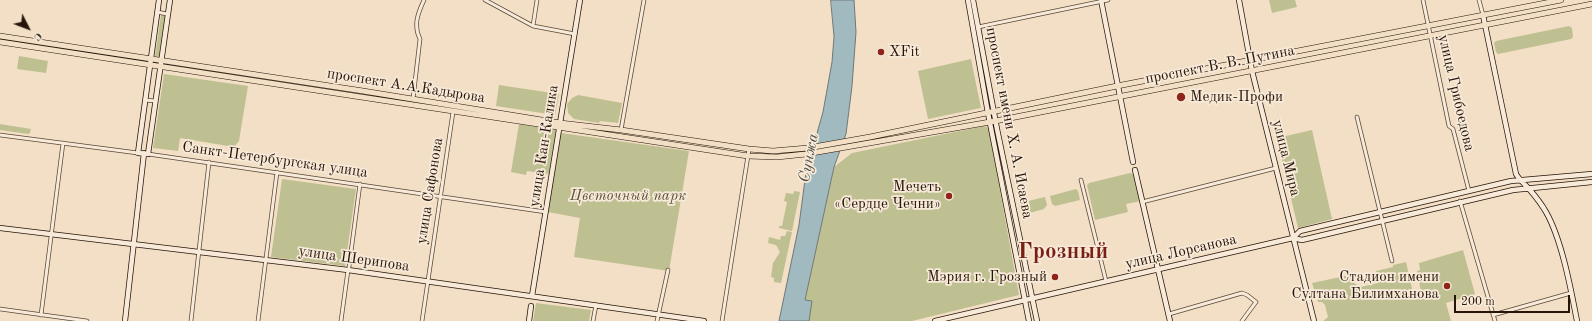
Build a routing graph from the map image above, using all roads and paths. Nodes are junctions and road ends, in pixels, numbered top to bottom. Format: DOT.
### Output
graph roads {
  1 [pos="159,0"];
  2 [pos="170,0"];
  3 [pos="424,0"];
  4 [pos="485,0"];
  5 [pos="537,0"];
  6 [pos="580,0"];
  7 [pos="644,0"];
  8 [pos="968,0"];
  9 [pos="973,0"];
  10 [pos="1108,0"];
  11 [pos="1239,0"];
  12 [pos="1423,0"];
  13 [pos="1479,0"];
  14 [pos="1561,0"];
  15 [pos="1101,1"];
  16 [pos="1592,4"];
  17 [pos="157,12"];
  18 [pos="168,14"];
  19 [pos="1483,15"];
  20 [pos="1486,25"];
  21 [pos="533,26"];
  22 [pos="1429,26"];
  23 [pos="978,27"];
  24 [pos="973,28"];
  25 [pos="575,34"];
  26 [pos="1431,35"];
  27 [pos="0,36"];
  28 [pos="0,42"];
  29 [pos="1250,60"];
  30 [pos="151,61"];
  31 [pos="160,63"];
  32 [pos="1252,71"];
  33 [pos="1118,86"];
  34 [pos="1120,97"];
  35 [pos="413,99"];
  36 [pos="145,100"];
  37 [pos="155,101"];
  38 [pos="453,112"];
  39 [pos="994,112"];
  40 [pos="988,113"];
  41 [pos="1357,117"];
  42 [pos="993,122"];
  43 [pos="560,125"];
  44 [pos="621,130"];
  45 [pos="0,135"];
  46 [pos="63,143"];
  47 [pos="852,143"];
  48 [pos="749,149"];
  49 [pos="138,153"];
  50 [pos="146,154"];
  51 [pos="748,156"];
  52 [pos="209,162"];
  53 [pos="1133,162"];
  54 [pos="1276,168"];
  55 [pos="1135,170"];
  56 [pos="277,172"];
  57 [pos="1592,174"];
  58 [pos="1080,180"];
  59 [pos="1519,180"];
  60 [pos="1592,182"];
  61 [pos="360,184"];
  62 [pos="1529,189"];
  63 [pos="1469,191"];
  64 [pos="440,196"];
  65 [pos="1460,201"];
  66 [pos="1142,202"];
  67 [pos="546,212"];
  68 [pos="1380,212"];
  69 [pos="1382,220"];
  70 [pos="0,228"];
  71 [pos="52,234"];
  72 [pos="1293,238"];
  73 [pos="134,244"];
  74 [pos="200,251"];
  75 [pos="266,260"];
  76 [pos="1392,261"];
  77 [pos="349,269"];
  78 [pos="1159,269"];
  79 [pos="668,270"];
  80 [pos="428,281"];
  81 [pos="1106,281"];
  82 [pos="1571,293"];
  83 [pos="532,296"];
  84 [pos="1033,298"];
  85 [pos="1025,300"];
  86 [pos="531,306"];
  87 [pos="596,306"];
  88 [pos="0,309"];
  89 [pos="658,314"];
  90 [pos="1169,314"];
  91 [pos="41,315"];
  92 [pos="1493,315"];
  93 [pos="87,321"];
  94 [pos="125,321"];
  95 [pos="191,321"];
  96 [pos="258,321"];
  97 [pos="341,321"];
  98 [pos="422,321"];
  99 [pos="529,321"];
  100 [pos="593,321"];
  101 [pos="657,321"];
  102 [pos="704,321"];
  103 [pos="722,321"];
  104 [pos="935,321"];
  105 [pos="1029,321"];
  106 [pos="1037,321"];
  107 [pos="1170,321"];
  108 [pos="1242,321"];
  109 [pos="1314,321"];
  110 [pos="1495,321"];
  111 [pos="1577,321"];
  1 -- 17 [label="main road"];
  2 -- 18 [label="main road"];
  3 -- 35 [label="street"];
  4 -- 21 [label="street"];
  5 -- 21 [label="street"];
  6 -- 25 [label="main road, улица Кан-Калика"];
  7 -- 44 [label="street"];
  8 -- 24 [label="main road, проспект имени Х. А. Исаева"];
  9 -- 23 [label="main road, проспект имени Х. А. Исаева"];
  10 -- 15 [label="street"];
  11 -- 29 [label="main road, улица Мира"];
  12 -- 22 [label="street, улица Грибоедова"];
  13 -- 19 [label="street"];
  14 -- 19 [label="main road, проспект В. В. Путина"];
  15 -- 23 [label="street"];
  15 -- 33 [label="main road"];
  16 -- 20 [label="main road, проспект В. В. Путина"];
  17 -- 18 [label="street"];
  17 -- 30 [label="main road"];
  18 -- 31 [label="main road"];
  19 -- 20 [label="main road"];
  19 -- 22 [label="main road, проспект В. В. Путина"];
  20 -- 26 [label="main road, проспект В. В. Путина"];
  20 -- 59 [label="main road"];
  21 -- 25 [label="street"];
  22 -- 26 [label="street, улица Грибоедова"];
  22 -- 29 [label="main road, проспект В. В. Путина"];
  23 -- 24 [label="main road"];
  23 -- 39 [label="main road, проспект имени Х. А. Исаева"];
  24 -- 40 [label="main road, проспект имени Х. А. Исаева"];
  25 -- 43 [label="main road, улица Кан-Калика"];
  26 -- 32 [label="main road, проспект В. В. Путина"];
  26 -- 63 [label="street, улица Грибоедова"];
  27 -- 30 [label="main road, проспект А.А.Кадырова"];
  28 -- 30 [label="main road, проспект А.А.Кадырова"];
  29 -- 32 [label="main road, улица Мира"];
  29 -- 33 [label="main road, проспект В. В. Путина"];
  30 -- 31 [label="main road, проспект А.А.Кадырова"];
  30 -- 36 [label="main road"];
  31 -- 35 [label="main road, проспект А.А.Кадырова"];
  31 -- 37 [label="main road"];
  31 -- 38 [label="main road, проспект А.А.Кадырова"];
  32 -- 34 [label="main road, проспект В. В. Путина"];
  32 -- 54 [label="main road, улица Мира"];
  33 -- 34 [label="main road"];
  33 -- 39 [label="main road, проспект В. В. Путина"];
  34 -- 42 [label="main road, проспект В. В. Путина"];
  34 -- 53 [label="main road"];
  35 -- 43 [label="main road, проспект А.А.Кадырова"];
  36 -- 37 [label="street"];
  36 -- 49 [label="main road"];
  37 -- 50 [label="main road"];
  38 -- 43 [label="main road, проспект А.А.Кадырова"];
  38 -- 64 [label="street, улица Сафонова"];
  39 -- 40 [label="main road, проспект В. В. Путина"];
  39 -- 42 [label="main road, проспект имени Х. А. Исаева"];
  40 -- 42 [label="main road, проспект имени Х. А. Исаева"];
  40 -- 47 [label="main road, проспект В. В. Путина"];
  41 -- 68 [label="street"];
  42 -- 47 [label="main road, проспект В. В. Путина"];
  42 -- 84 [label="main road, проспект имени Х. А. Исаева"];
  42 -- 85 [label="main road, проспект имени Х. А. Исаева"];
  43 -- 44 [label="main road, проспект А.А.Кадырова"];
  43 -- 51 [label="main road, проспект А.А.Кадырова"];
  43 -- 67 [label="main road, улица Кан-Калика"];
  44 -- 48 [label="main road, проспект А.А.Кадырова"];
  45 -- 46 [label="street, Санкт-Петербургская улица"];
  46 -- 49 [label="street, Санкт-Петербургская улица"];
  46 -- 71 [label="street"];
  47 -- 48 [label="main road, проспект А.А.Кадырова"];
  47 -- 51 [label="main road, проспект А.А.Кадырова"];
  48 -- 51 [label="street"];
  49 -- 50 [label="main road, Санкт-Петербургская улица"];
  50 -- 52 [label="street, Санкт-Петербургская улица"];
  50 -- 73 [label="main road"];
  51 -- 103 [label="street"];
  52 -- 56 [label="street, Санкт-Петербургская улица"];
  52 -- 74 [label="street"];
  54 -- 66 [label="street"];
  54 -- 72 [label="main road, улица Мира"];
  55 -- 66 [label="main road"];
  56 -- 61 [label="street, Санкт-Петербургская улица"];
  56 -- 75 [label="street"];
  57 -- 59 [label="main road, улица Лорсанова"];
  58 -- 81 [label="street"];
  59 -- 62 [label="main road"];
  59 -- 63 [label="main road, улица Лорсанова"];
  60 -- 62 [label="main road, улица Лорсанова"];
  61 -- 64 [label="street, Санкт-Петербургская улица"];
  61 -- 77 [label="street"];
  62 -- 65 [label="main road, улица Лорсанова"];
  62 -- 82 [label="main road"];
  63 -- 68 [label="main road, улица Лорсанова"];
  64 -- 67 [label="street, Санкт-Петербургская улица"];
  64 -- 80 [label="street, улица Сафонова"];
  65 -- 69 [label="main road, улица Лорсанова"];
  65 -- 92 [label="street"];
  66 -- 78 [label="main road"];
  67 -- 83 [label="main road, улица Кан-Калика"];
  68 -- 69 [label="street"];
  68 -- 72 [label="main road, улица Лорсанова"];
  69 -- 72 [label="main road, улица Лорсанова"];
  69 -- 76 [label="street"];
  70 -- 71 [label="main road, улица Шерипова"];
  71 -- 73 [label="main road, улица Шерипова"];
  71 -- 91 [label="street"];
  72 -- 78 [label="main road, улица Лорсанова"];
  72 -- 109 [label="main road, улица Мира"];
  73 -- 74 [label="main road, улица Шерипова"];
  73 -- 94 [label="main road"];
  74 -- 75 [label="main road, улица Шерипова"];
  74 -- 95 [label="street"];
  75 -- 77 [label="main road, улица Шерипова"];
  75 -- 96 [label="street"];
  77 -- 80 [label="main road, улица Шерипова"];
  77 -- 97 [label="street"];
  78 -- 81 [label="main road, улица Лорсанова"];
  78 -- 90 [label="main road"];
  79 -- 89 [label="street"];
  80 -- 83 [label="main road, улица Шерипова"];
  80 -- 98 [label="street, улица Сафонова"];
  81 -- 84 [label="main road, улица Лорсанова"];
  82 -- 92 [label="street"];
  82 -- 111 [label="main road"];
  83 -- 87 [label="main road, улица Шерипова"];
  84 -- 85 [label="main road, улица Лорсанова"];
  84 -- 106 [label="main road, проспект имени Х. А. Исаева"];
  85 -- 104 [label="main road, улица Лорсанова"];
  85 -- 105 [label="main road, проспект имени Х. А. Исаева"];
  86 -- 99 [label="main road"];
  87 -- 89 [label="main road, улица Шерипова"];
  87 -- 100 [label="street"];
  88 -- 91 [label="street"];
  89 -- 101 [label="street"];
  89 -- 102 [label="main road, улица Шерипова"];
  90 -- 107 [label="main road"];
  90 -- 108 [label="street"];
  91 -- 93 [label="street"];
  92 -- 110 [label="street"];
}
